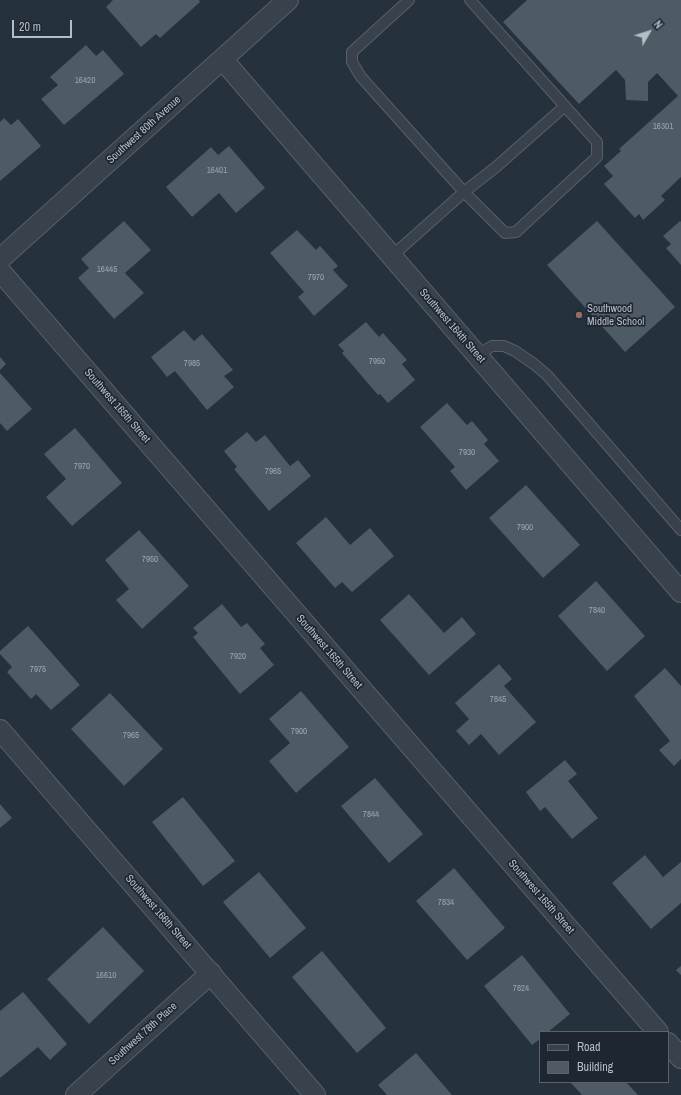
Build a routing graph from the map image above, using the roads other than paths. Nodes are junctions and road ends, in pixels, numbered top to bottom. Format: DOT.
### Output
graph roads {
  1 [pos="288,0"];
  2 [pos="409,0"];
  3 [pos="470,0"];
  4 [pos="223,60"];
  5 [pos="565,106"];
  6 [pos="464,192"];
  7 [pos="392,256"];
  8 [pos="0,259"];
  9 [pos="0,271"];
  10 [pos="478,355"];
  11 [pos="681,530"];
  12 [pos="681,592"];
  13 [pos="0,730"];
  14 [pos="211,973"];
  15 [pos="657,1031"];
  16 [pos="669,1044"];
  17 [pos="681,1058"];
  18 [pos="76,1095"];
  19 [pos="315,1095"];
  1 -- 4 [label="street, Southwest 80th Avenue"];
  2 -- 6 [label="lane"];
  3 -- 5 [label="lane"];
  4 -- 7 [label="street, Southwest 164th Street"];
  4 -- 8 [label="street, Southwest 80th Avenue"];
  5 -- 6 [label="lane"];
  5 -- 6 [label="lane"];
  6 -- 7 [label="lane"];
  7 -- 10 [label="street, Southwest 164th Street"];
  9 -- 15 [label="street, Southwest 165th Street"];
  10 -- 11 [label="lane"];
  10 -- 12 [label="street, Southwest 164th Street"];
  13 -- 14 [label="street, Southwest 166th Street"];
  14 -- 18 [label="street, Southwest 78th Place"];
  14 -- 19 [label="street, Southwest 166th Street"];
  16 -- 17 [label="street"];
}
